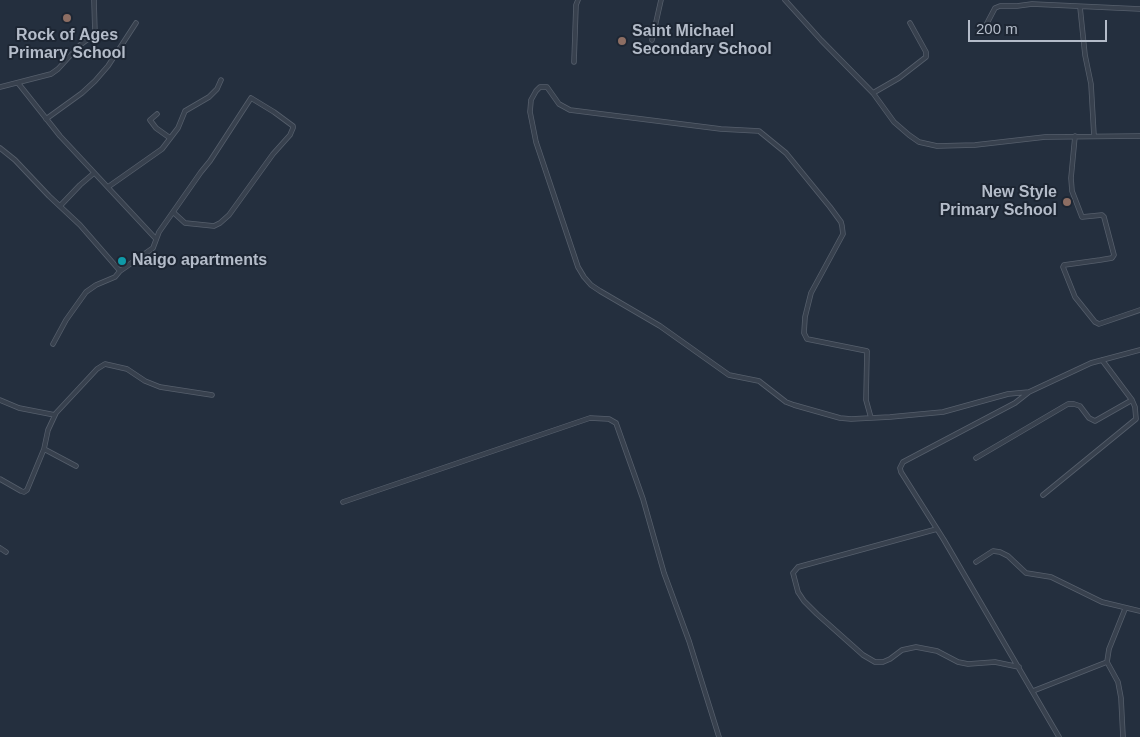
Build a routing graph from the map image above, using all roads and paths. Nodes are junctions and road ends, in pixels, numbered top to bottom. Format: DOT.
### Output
graph roads {
  1 [pos="94,0"];
  2 [pos="578,0"];
  3 [pos="661,0"];
  4 [pos="784,0"];
  5 [pos="1032,2"];
  6 [pos="1080,7"];
  7 [pos="1140,9"];
  8 [pos="136,23"];
  9 [pos="910,23"];
  10 [pos="985,27"];
  11 [pos="652,40"];
  12 [pos="574,62"];
  13 [pos="221,80"];
  14 [pos="18,83"];
  15 [pos="0,87"];
  16 [pos="873,94"];
  17 [pos="157,114"];
  18 [pos="46,119"];
  19 [pos="1076,136"];
  20 [pos="1094,136"];
  21 [pos="1140,136"];
  22 [pos="170,138"];
  23 [pos="0,148"];
  24 [pos="94,173"];
  25 [pos="108,188"];
  26 [pos="60,206"];
  27 [pos="173,212"];
  28 [pos="156,239"];
  29 [pos="120,271"];
  30 [pos="1139,310"];
  31 [pos="1140,317"];
  32 [pos="54,344"];
  33 [pos="1140,350"];
  34 [pos="1102,360"];
  35 [pos="1029,392"];
  36 [pos="212,395"];
  37 [pos="0,400"];
  38 [pos="1132,400"];
  39 [pos="55,415"];
  40 [pos="871,418"];
  41 [pos="44,449"];
  42 [pos="976,458"];
  43 [pos="76,466"];
  44 [pos="0,478"];
  45 [pos="1043,495"];
  46 [pos="343,502"];
  47 [pos="937,529"];
  48 [pos="0,548"];
  49 [pos="6,552"];
  50 [pos="976,562"];
  51 [pos="1125,609"];
  52 [pos="1140,611"];
  53 [pos="1107,662"];
  54 [pos="1019,667"];
  55 [pos="1032,691"];
  56 [pos="719,737"];
  57 [pos="1059,737"];
  58 [pos="1123,737"];
  1 -- 14 [label="street"];
  2 -- 12 [label="street"];
  3 -- 11 [label="street"];
  4 -- 16 [label="street"];
  5 -- 6 [label="street"];
  5 -- 10 [label="street"];
  6 -- 7 [label="street"];
  6 -- 20 [label="street"];
  8 -- 18 [label="street"];
  9 -- 16 [label="street"];
  13 -- 22 [label="street"];
  14 -- 15 [label="street"];
  14 -- 18 [label="street"];
  16 -- 19 [label="street"];
  17 -- 22 [label="street"];
  18 -- 24 [label="street"];
  19 -- 20 [label="street"];
  19 -- 30 [label="street"];
  20 -- 21 [label="street"];
  22 -- 25 [label="street"];
  23 -- 26 [label="street"];
  24 -- 25 [label="street"];
  24 -- 26 [label="street"];
  25 -- 28 [label="street"];
  26 -- 29 [label="street"];
  27 -- 27 [label="street"];
  27 -- 28 [label="street"];
  28 -- 29 [label="street"];
  29 -- 32 [label="street"];
  30 -- 31 [label="street"];
  33 -- 34 [label="street"];
  34 -- 35 [label="street"];
  34 -- 38 [label="street"];
  35 -- 40 [label="street"];
  35 -- 47 [label="street"];
  36 -- 39 [label="street"];
  37 -- 39 [label="street"];
  38 -- 42 [label="street"];
  38 -- 45 [label="street"];
  39 -- 41 [label="street"];
  40 -- 40 [label="street"];
  41 -- 43 [label="street"];
  41 -- 44 [label="street"];
  46 -- 56 [label="street"];
  47 -- 54 [label="street"];
  47 -- 54 [label="street"];
  48 -- 49 [label="street"];
  50 -- 51 [label="street"];
  51 -- 52 [label="street"];
  51 -- 53 [label="street"];
  53 -- 55 [label="street"];
  53 -- 58 [label="street"];
  54 -- 55 [label="street"];
  55 -- 57 [label="street"];
}
